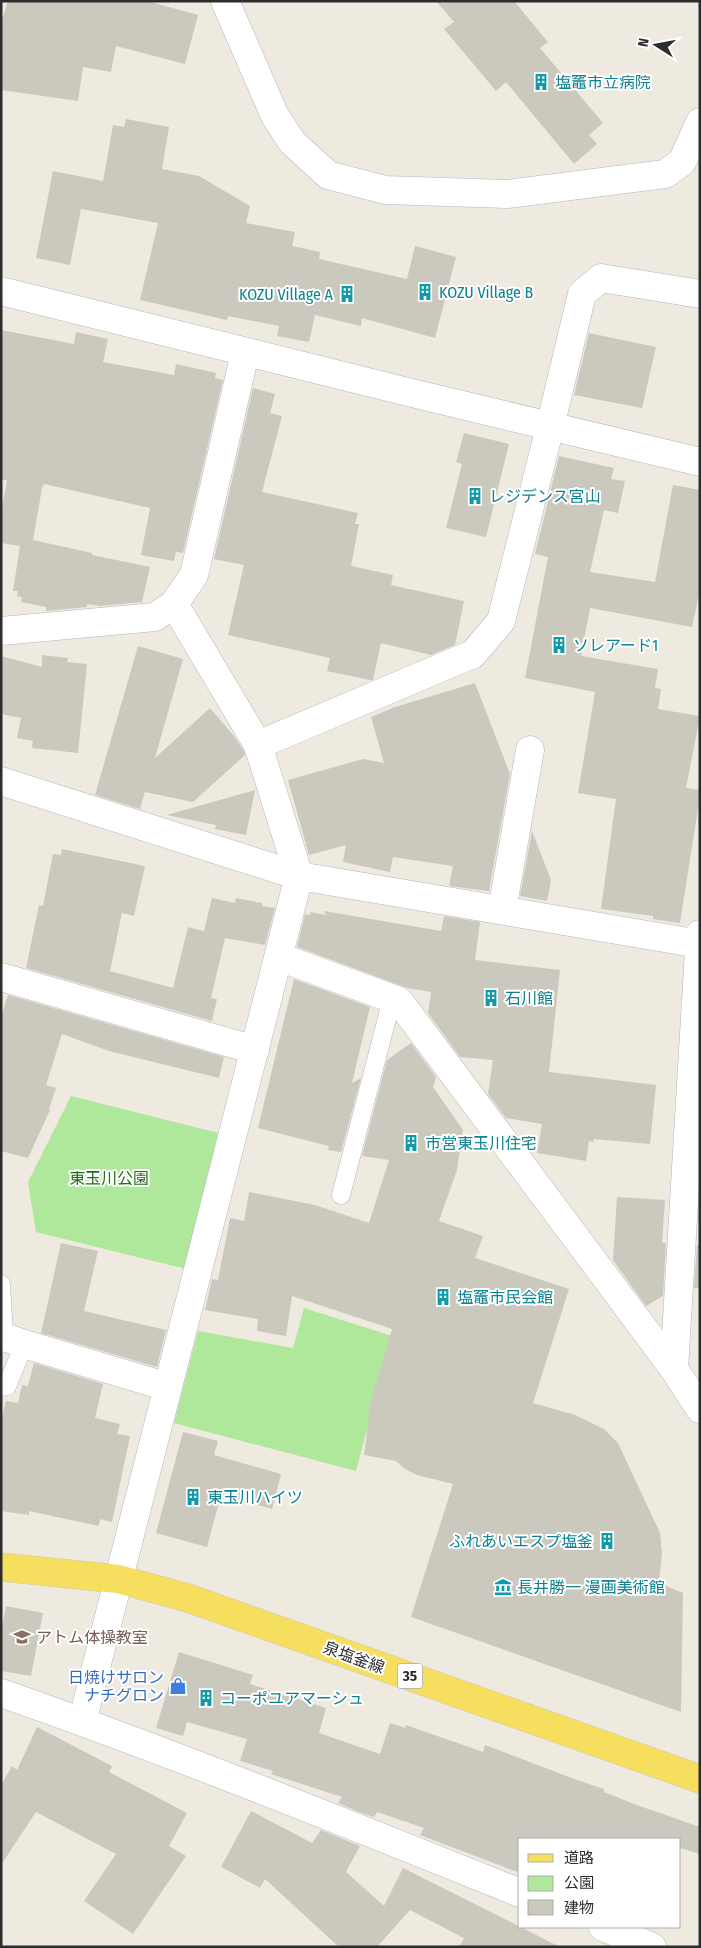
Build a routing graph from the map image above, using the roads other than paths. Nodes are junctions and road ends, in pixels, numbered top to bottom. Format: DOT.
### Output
graph roads {
  1 [pos="225,1"];
  2 [pos="700,122"];
  3 [pos="1,291"];
  4 [pos="700,294"];
  5 [pos="245,353"];
  6 [pos="550,427"];
  7 [pos="700,462"];
  8 [pos="174,604"];
  9 [pos="1,631"];
  10 [pos="258,745"];
  11 [pos="530,750"];
  12 [pos="1,781"];
  13 [pos="299,876"];
  14 [pos="502,910"];
  15 [pos="699,940"];
  16 [pos="279,956"];
  17 [pos="1,977"];
  18 [pos="392,999"];
  19 [pos="255,1050"];
  20 [pos="341,1196"];
  21 [pos="1,1284"];
  22 [pos="10,1339"];
  23 [pos="674,1369"];
  24 [pos="1,1387"];
  25 [pos="168,1387"];
  26 [pos="700,1409"];
  27 [pos="1,1567"];
  28 [pos="118,1579"];
  29 [pos="1,1693"];
  30 [pos="82,1722"];
  31 [pos="700,1779"];
  32 [pos="518,1892"];
  33 [pos="605,1928"];
  34 [pos="652,1947"];
  1 -- 2 [label="street"];
  3 -- 5 [label="street"];
  4 -- 6 [label="street"];
  5 -- 6 [label="street"];
  5 -- 8 [label="street"];
  6 -- 7 [label="street"];
  6 -- 10 [label="street"];
  8 -- 9 [label="street"];
  8 -- 10 [label="street"];
  10 -- 13 [label="street"];
  11 -- 14 [label="street"];
  12 -- 13 [label="street"];
  13 -- 14 [label="street"];
  13 -- 16 [label="street"];
  14 -- 15 [label="street"];
  15 -- 23 [label="street"];
  16 -- 18 [label="street"];
  16 -- 19 [label="street"];
  17 -- 19 [label="street"];
  18 -- 20 [label="lane"];
  18 -- 23 [label="street"];
  19 -- 25 [label="street"];
  21 -- 22 [label="lane"];
  22 -- 24 [label="lane"];
  22 -- 25 [label="street"];
  23 -- 26 [label="street"];
  25 -- 28 [label="street"];
  27 -- 28 [label="main road, 泉塩釜線 / 35"];
  28 -- 30 [label="street"];
  28 -- 31 [label="main road, 泉塩釜線 / 35"];
  29 -- 30 [label="street"];
  30 -- 32 [label="street"];
  33 -- 34 [label="street"];
}
